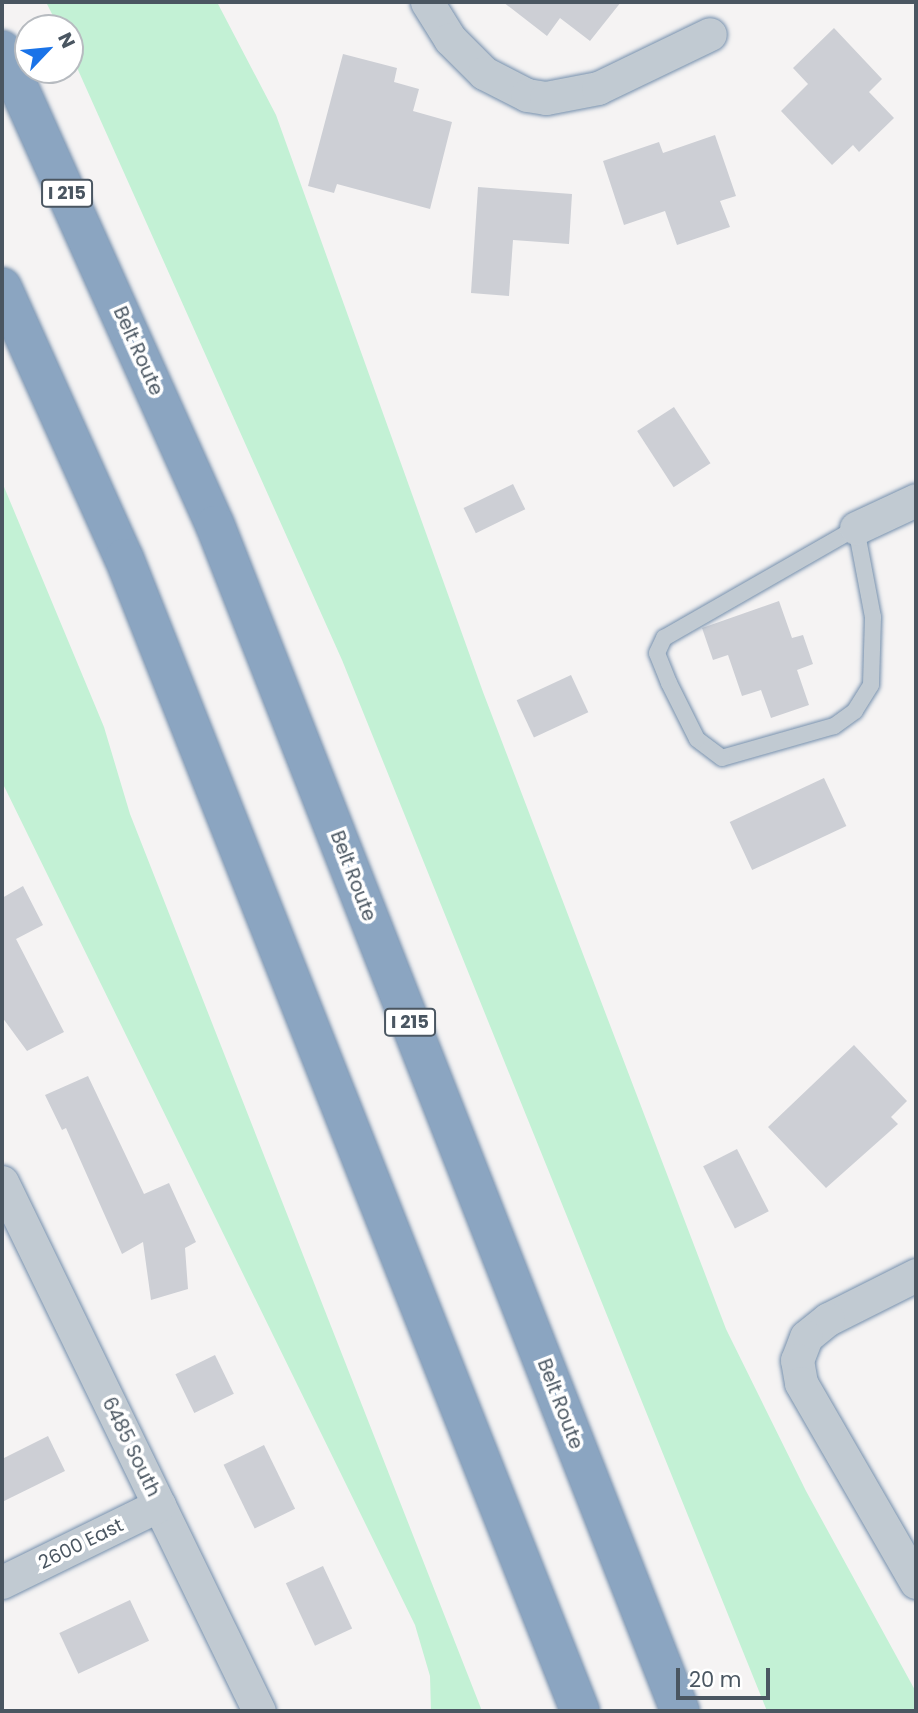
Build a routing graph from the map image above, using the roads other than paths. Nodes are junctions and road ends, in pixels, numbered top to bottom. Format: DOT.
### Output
graph roads {
  1 [pos="427,2"];
  2 [pos="710,34"];
  3 [pos="2,50"];
  4 [pos="2,287"];
  5 [pos="916,500"];
  6 [pos="856,528"];
  7 [pos="4,1192"];
  8 [pos="916,1275"];
  9 [pos="159,1505"];
  10 [pos="2,1582"];
  11 [pos="916,1582"];
  12 [pos="259,1711"];
  13 [pos="580,1711"];
  14 [pos="680,1711"];
  1 -- 2 [label="street"];
  3 -- 14 [label="highway, Belt Route / I 215"];
  4 -- 13 [label="highway"];
  5 -- 6 [label="street"];
  6 -- 6 [label="lane"];
  7 -- 9 [label="street, 6485 South"];
  8 -- 11 [label="street"];
  9 -- 10 [label="street, 2600 East"];
  9 -- 12 [label="street, 6485 South"];
}
